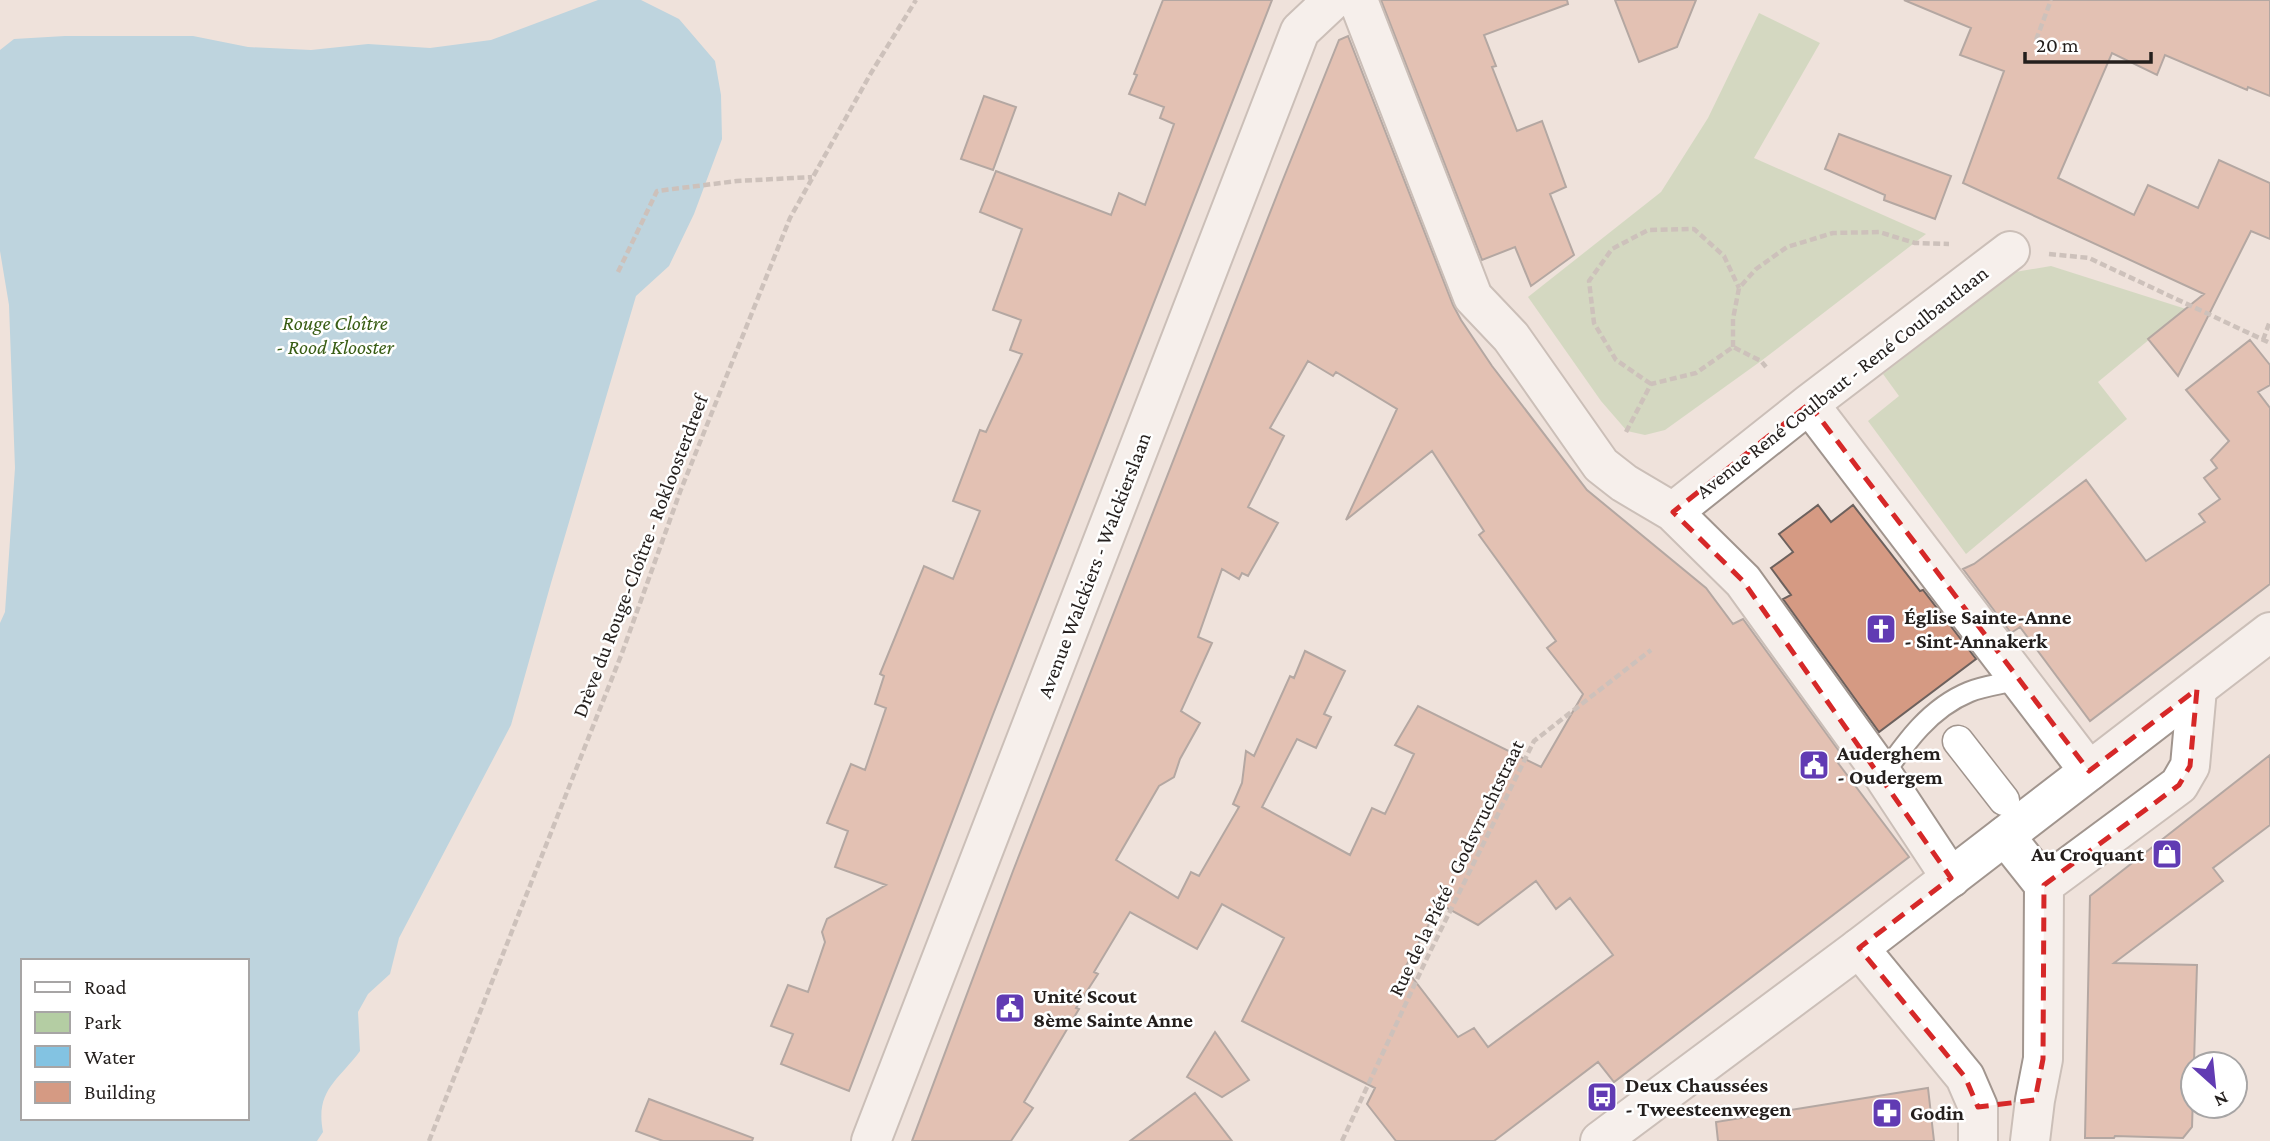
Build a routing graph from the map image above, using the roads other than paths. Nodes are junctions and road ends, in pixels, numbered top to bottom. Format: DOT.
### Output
graph roads {
  1 [pos="1333,0"];
  2 [pos="1358,0"];
  3 [pos="2010,251"];
  4 [pos="1810,404"];
  5 [pos="1673,512"];
  6 [pos="2270,632"];
  7 [pos="2017,680"];
  8 [pos="2197,689"];
  9 [pos="1958,741"];
  10 [pos="2089,771"];
  11 [pos="1883,775"];
  12 [pos="2004,818"];
  13 [pos="1951,878"];
  14 [pos="2044,885"];
  15 [pos="1858,948"];
  16 [pos="2035,1100"];
  17 [pos="1978,1124"];
  18 [pos="871,1141"];
  19 [pos="1600,1141"];
  20 [pos="2031,1141"];
  1 -- 18 [label="street, Avenue Walckiers - Walckierslaan"];
  2 -- 5 [label="street"];
  3 -- 4 [label="street, Avenue René Coulbaut - René Coulbautlaan"];
  4 -- 5 [label="street, Avenue René Coulbaut - René Coulbautlaan"];
  4 -- 7 [label="street"];
  5 -- 11 [label="street"];
  6 -- 8 [label="street"];
  7 -- 10 [label="street"];
  7 -- 11 [label="lane"];
  8 -- 10 [label="street"];
  8 -- 14 [label="street"];
  9 -- 12 [label="street"];
  10 -- 12 [label="street"];
  11 -- 13 [label="street"];
  12 -- 13 [label="street"];
  12 -- 14 [label="street"];
  13 -- 15 [label="street"];
  14 -- 16 [label="street"];
  15 -- 17 [label="street"];
  15 -- 19 [label="street"];
  16 -- 17 [label="street"];
  16 -- 20 [label="street"];
}
